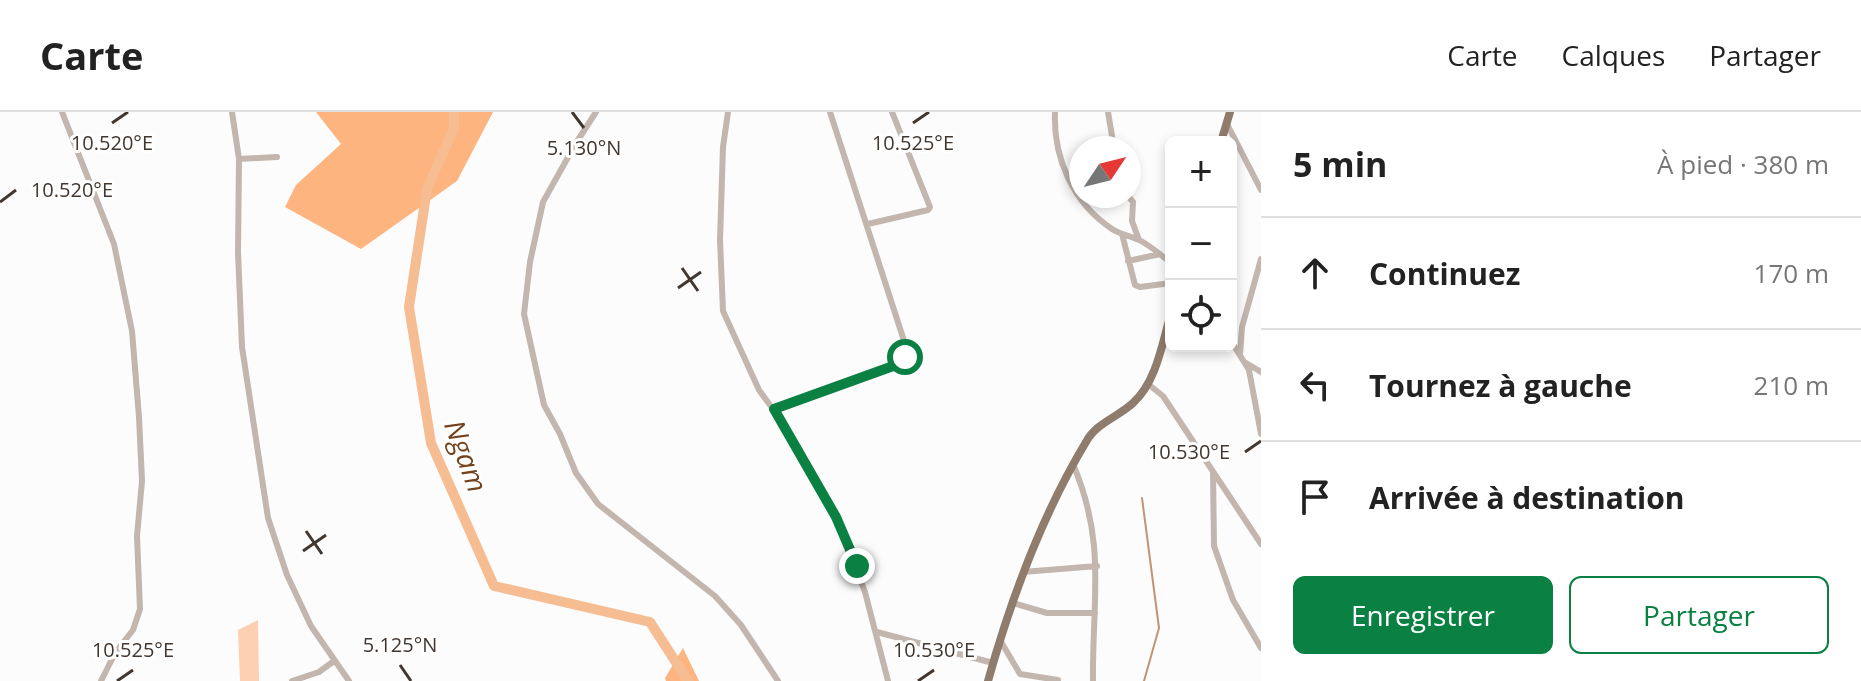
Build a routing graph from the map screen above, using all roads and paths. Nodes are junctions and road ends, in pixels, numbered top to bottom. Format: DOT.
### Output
graph roads {
  1 [pos="62,112"];
  2 [pos="232,112"];
  3 [pos="596,112"];
  4 [pos="728,112"];
  5 [pos="830,112"];
  6 [pos="892,112"];
  7 [pos="1055,112"];
  8 [pos="1108,112"];
  9 [pos="1230,112"];
  10 [pos="1227,124"];
  11 [pos="1112,136"];
  12 [pos="1223,136"];
  13 [pos="277,157"];
  14 [pos="239,159"];
  15 [pos="1261,190"];
  16 [pos="1133,208"];
  17 [pos="868,224"];
  18 [pos="1135,229"];
  19 [pos="1126,235"];
  20 [pos="1139,240"];
  21 [pos="1160,254"];
  22 [pos="1165,258"];
  23 [pos="1261,259"];
  24 [pos="1128,261"];
  25 [pos="1165,284"];
  26 [pos="1165,332"];
  27 [pos="1237,350"];
  28 [pos="1240,355"];
  29 [pos="1246,363"];
  30 [pos="1261,372"];
  31 [pos="1148,384"];
  32 [pos="774,409"];
  33 [pos="1261,434"];
  34 [pos="1073,464"];
  35 [pos="1213,472"];
  36 [pos="1261,544"];
  37 [pos="1097,566"];
  38 [pos="1023,572"];
  39 [pos="1013,603"];
  40 [pos="1095,613"];
  41 [pos="877,632"];
  42 [pos="1000,640"];
  43 [pos="1261,648"];
  44 [pos="334,661"];
  45 [pos="993,663"];
  46 [pos="1058,680"];
  47 [pos="101,681"];
  48 [pos="292,681"];
  49 [pos="349,681"];
  50 [pos="778,681"];
  51 [pos="888,681"];
  52 [pos="988,681"];
  53 [pos="1093,681"];
  1 -- 47 [label="street"];
  2 -- 14 [label="street"];
  3 -- 50 [label="street"];
  4 -- 32 [label="street"];
  5 -- 17 [label="street"];
  6 -- 17 [label="street"];
  7 -- 19 [label="street"];
  8 -- 11 [label="street"];
  9 -- 10 [label="main road"];
  10 -- 12 [label="main road"];
  10 -- 15 [label="street"];
  13 -- 14 [label="street"];
  14 -- 44 [label="street"];
  16 -- 18 [label="street"];
  17 -- 32 [label="street"];
  18 -- 19 [label="street"];
  18 -- 20 [label="street"];
  19 -- 20 [label="street"];
  19 -- 24 [label="street"];
  20 -- 21 [label="street"];
  21 -- 22 [label="street"];
  21 -- 24 [label="street"];
  23 -- 28 [label="street"];
  24 -- 25 [label="street"];
  26 -- 31 [label="main road"];
  27 -- 28 [label="street"];
  28 -- 29 [label="street"];
  29 -- 30 [label="street"];
  29 -- 33 [label="street"];
  31 -- 34 [label="main road"];
  31 -- 35 [label="street"];
  32 -- 41 [label="street"];
  34 -- 37 [label="street"];
  34 -- 38 [label="main road"];
  35 -- 36 [label="street"];
  35 -- 43 [label="street"];
  37 -- 38 [label="street"];
  37 -- 40 [label="street"];
  38 -- 39 [label="main road"];
  39 -- 40 [label="street"];
  39 -- 42 [label="main road"];
  40 -- 53 [label="street"];
  41 -- 45 [label="street"];
  41 -- 51 [label="street"];
  42 -- 45 [label="main road"];
  42 -- 46 [label="street"];
  44 -- 48 [label="street"];
  44 -- 49 [label="street"];
  45 -- 52 [label="main road"];
}
